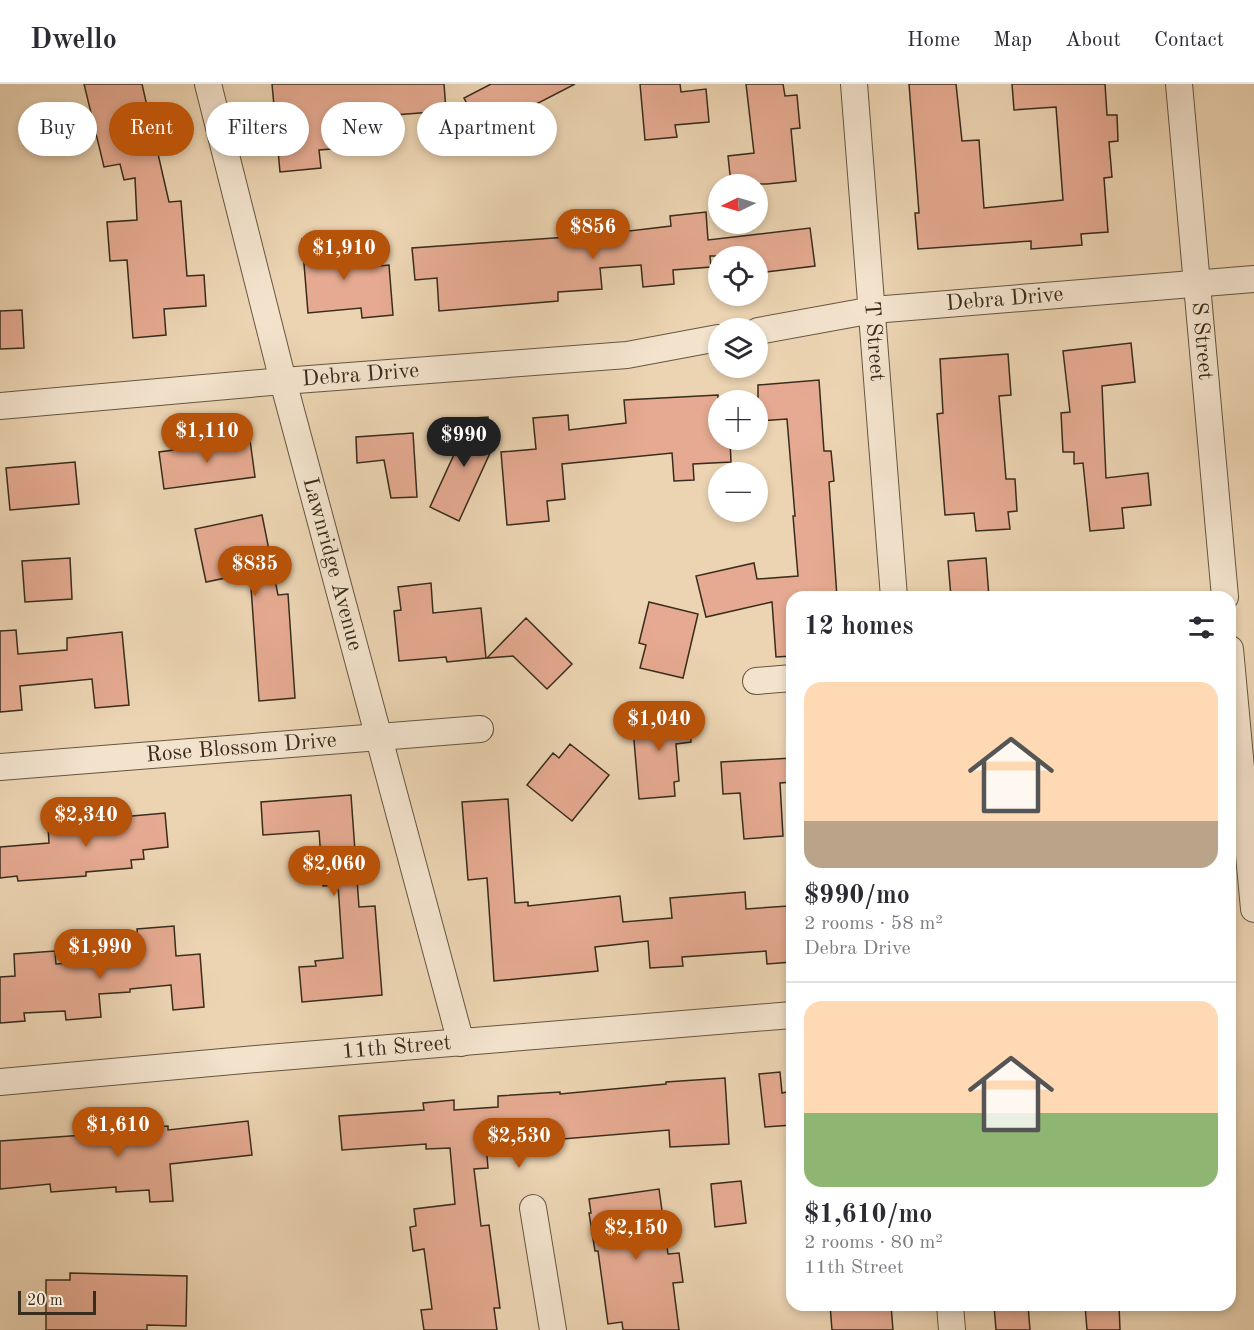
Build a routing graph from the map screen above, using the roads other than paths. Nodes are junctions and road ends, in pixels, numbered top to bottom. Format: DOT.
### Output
graph roads {
  1 [pos="208,84"];
  2 [pos="854,84"];
  3 [pos="1179,84"];
  4 [pos="1254,279"];
  5 [pos="1196,282"];
  6 [pos="873,309"];
  7 [pos="768,329"];
  8 [pos="708,340"];
  9 [pos="283,381"];
  10 [pos="0,406"];
  11 [pos="894,591"];
  12 [pos="1224,591"];
  13 [pos="786,678"];
  14 [pos="756,681"];
  15 [pos="1236,714"];
  16 [pos="480,729"];
  17 [pos="380,737"];
  18 [pos="0,767"];
  19 [pos="1254,909"];
  20 [pos="786,1016"];
  21 [pos="461,1043"];
  22 [pos="0,1082"];
  23 [pos="533,1208"];
  24 [pos="950,1311"];
  25 [pos="553,1330"];
  26 [pos="952,1330"];
  1 -- 9 [label="street, Lawnridge Avenue"];
  2 -- 6 [label="street, T Street"];
  3 -- 5 [label="street, S Street"];
  4 -- 5 [label="street, Debra Drive"];
  5 -- 6 [label="street, Debra Drive"];
  5 -- 12 [label="street, S Street"];
  6 -- 7 [label="street, Debra Drive"];
  6 -- 11 [label="street, T Street"];
  8 -- 9 [label="street, Debra Drive"];
  9 -- 10 [label="street, Debra Drive"];
  9 -- 17 [label="street, Lawnridge Avenue"];
  13 -- 14 [label="street"];
  15 -- 19 [label="street"];
  16 -- 17 [label="street, Rose Blossom Drive"];
  17 -- 18 [label="street, Rose Blossom Drive"];
  17 -- 21 [label="street, Lawnridge Avenue"];
  20 -- 21 [label="street, 11th Street"];
  21 -- 22 [label="street, 11th Street"];
  23 -- 25 [label="street"];
  24 -- 26 [label="street"];
}
